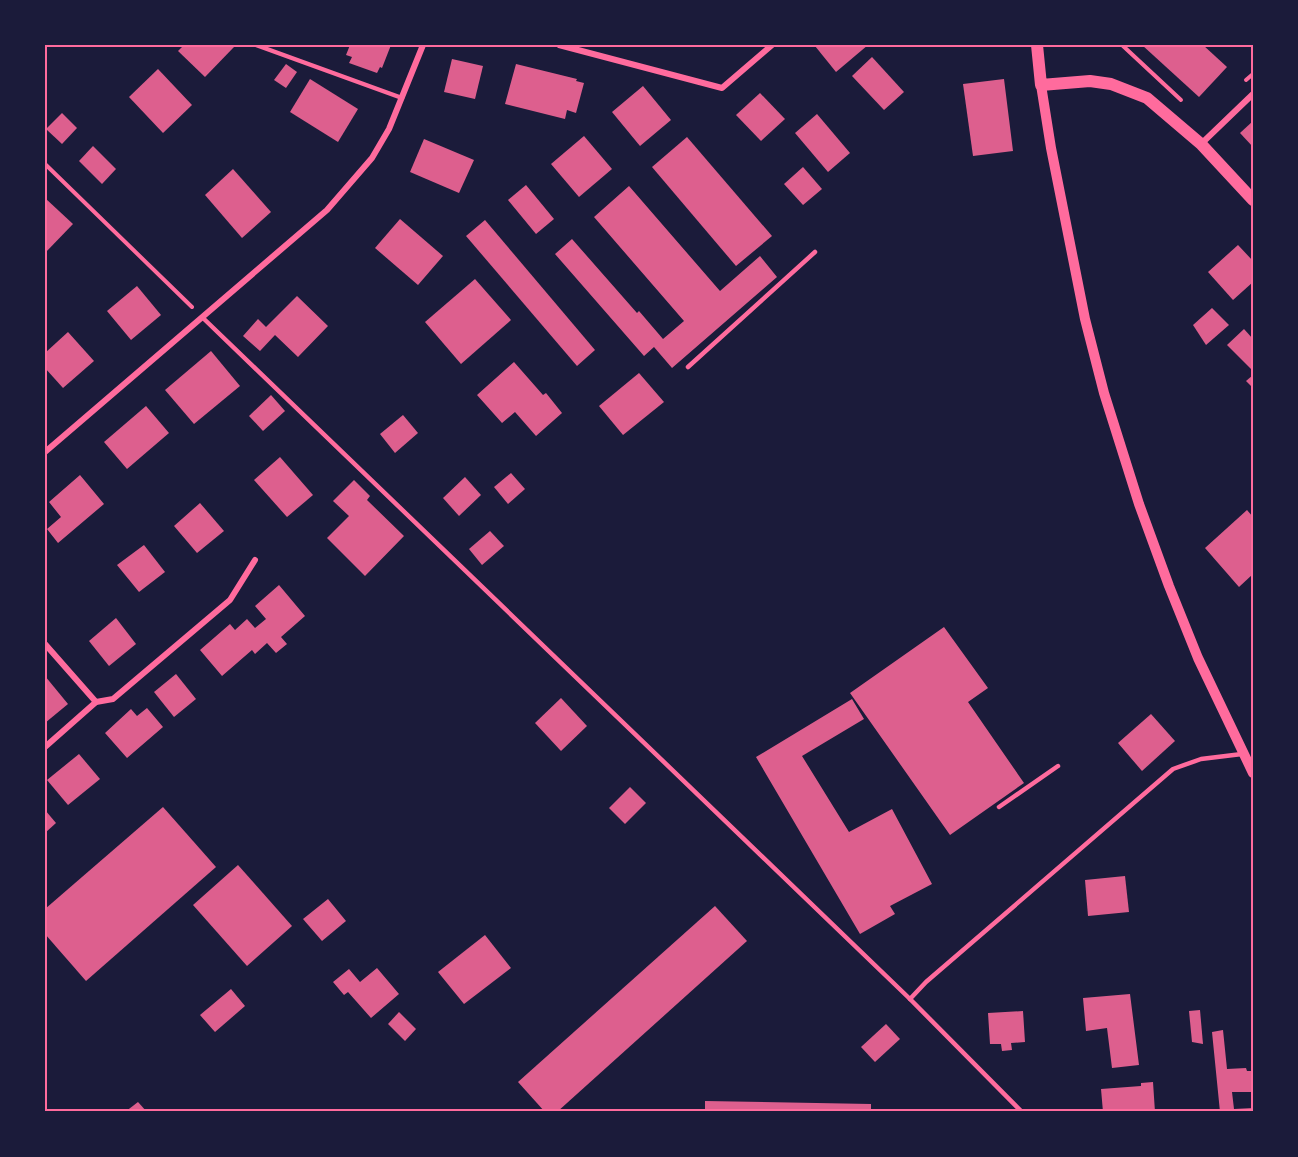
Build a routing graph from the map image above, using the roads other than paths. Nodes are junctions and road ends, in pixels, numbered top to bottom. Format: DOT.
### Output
graph roads {
  1 [pos="256,45"];
  2 [pos="423,45"];
  3 [pos="560,45"];
  4 [pos="772,45"];
  5 [pos="1037,45"];
  6 [pos="1041,86"];
  7 [pos="1253,94"];
  8 [pos="402,98"];
  9 [pos="1201,144"];
  10 [pos="1253,200"];
  11 [pos="815,252"];
  12 [pos="203,318"];
  13 [pos="688,367"];
  14 [pos="45,452"];
  15 [pos="255,560"];
  16 [pos="45,644"];
  17 [pos="96,702"];
  18 [pos="45,747"];
  19 [pos="1242,754"];
  20 [pos="1058,766"];
  21 [pos="1253,773"];
  22 [pos="999,807"];
  23 [pos="910,999"];
  24 [pos="1022,1112"];
  1 -- 8 [label="lane"];
  2 -- 8 [label="street"];
  3 -- 4 [label="street"];
  5 -- 6 [label="main road"];
  6 -- 9 [label="main road"];
  6 -- 19 [label="street"];
  7 -- 9 [label="street"];
  8 -- 12 [label="street"];
  9 -- 10 [label="main road"];
  11 -- 13 [label="lane"];
  12 -- 14 [label="street"];
  12 -- 23 [label="lane"];
  15 -- 17 [label="street"];
  16 -- 17 [label="street"];
  17 -- 18 [label="street"];
  19 -- 21 [label="street"];
  19 -- 23 [label="lane"];
  20 -- 22 [label="lane"];
  23 -- 24 [label="lane"];
}
